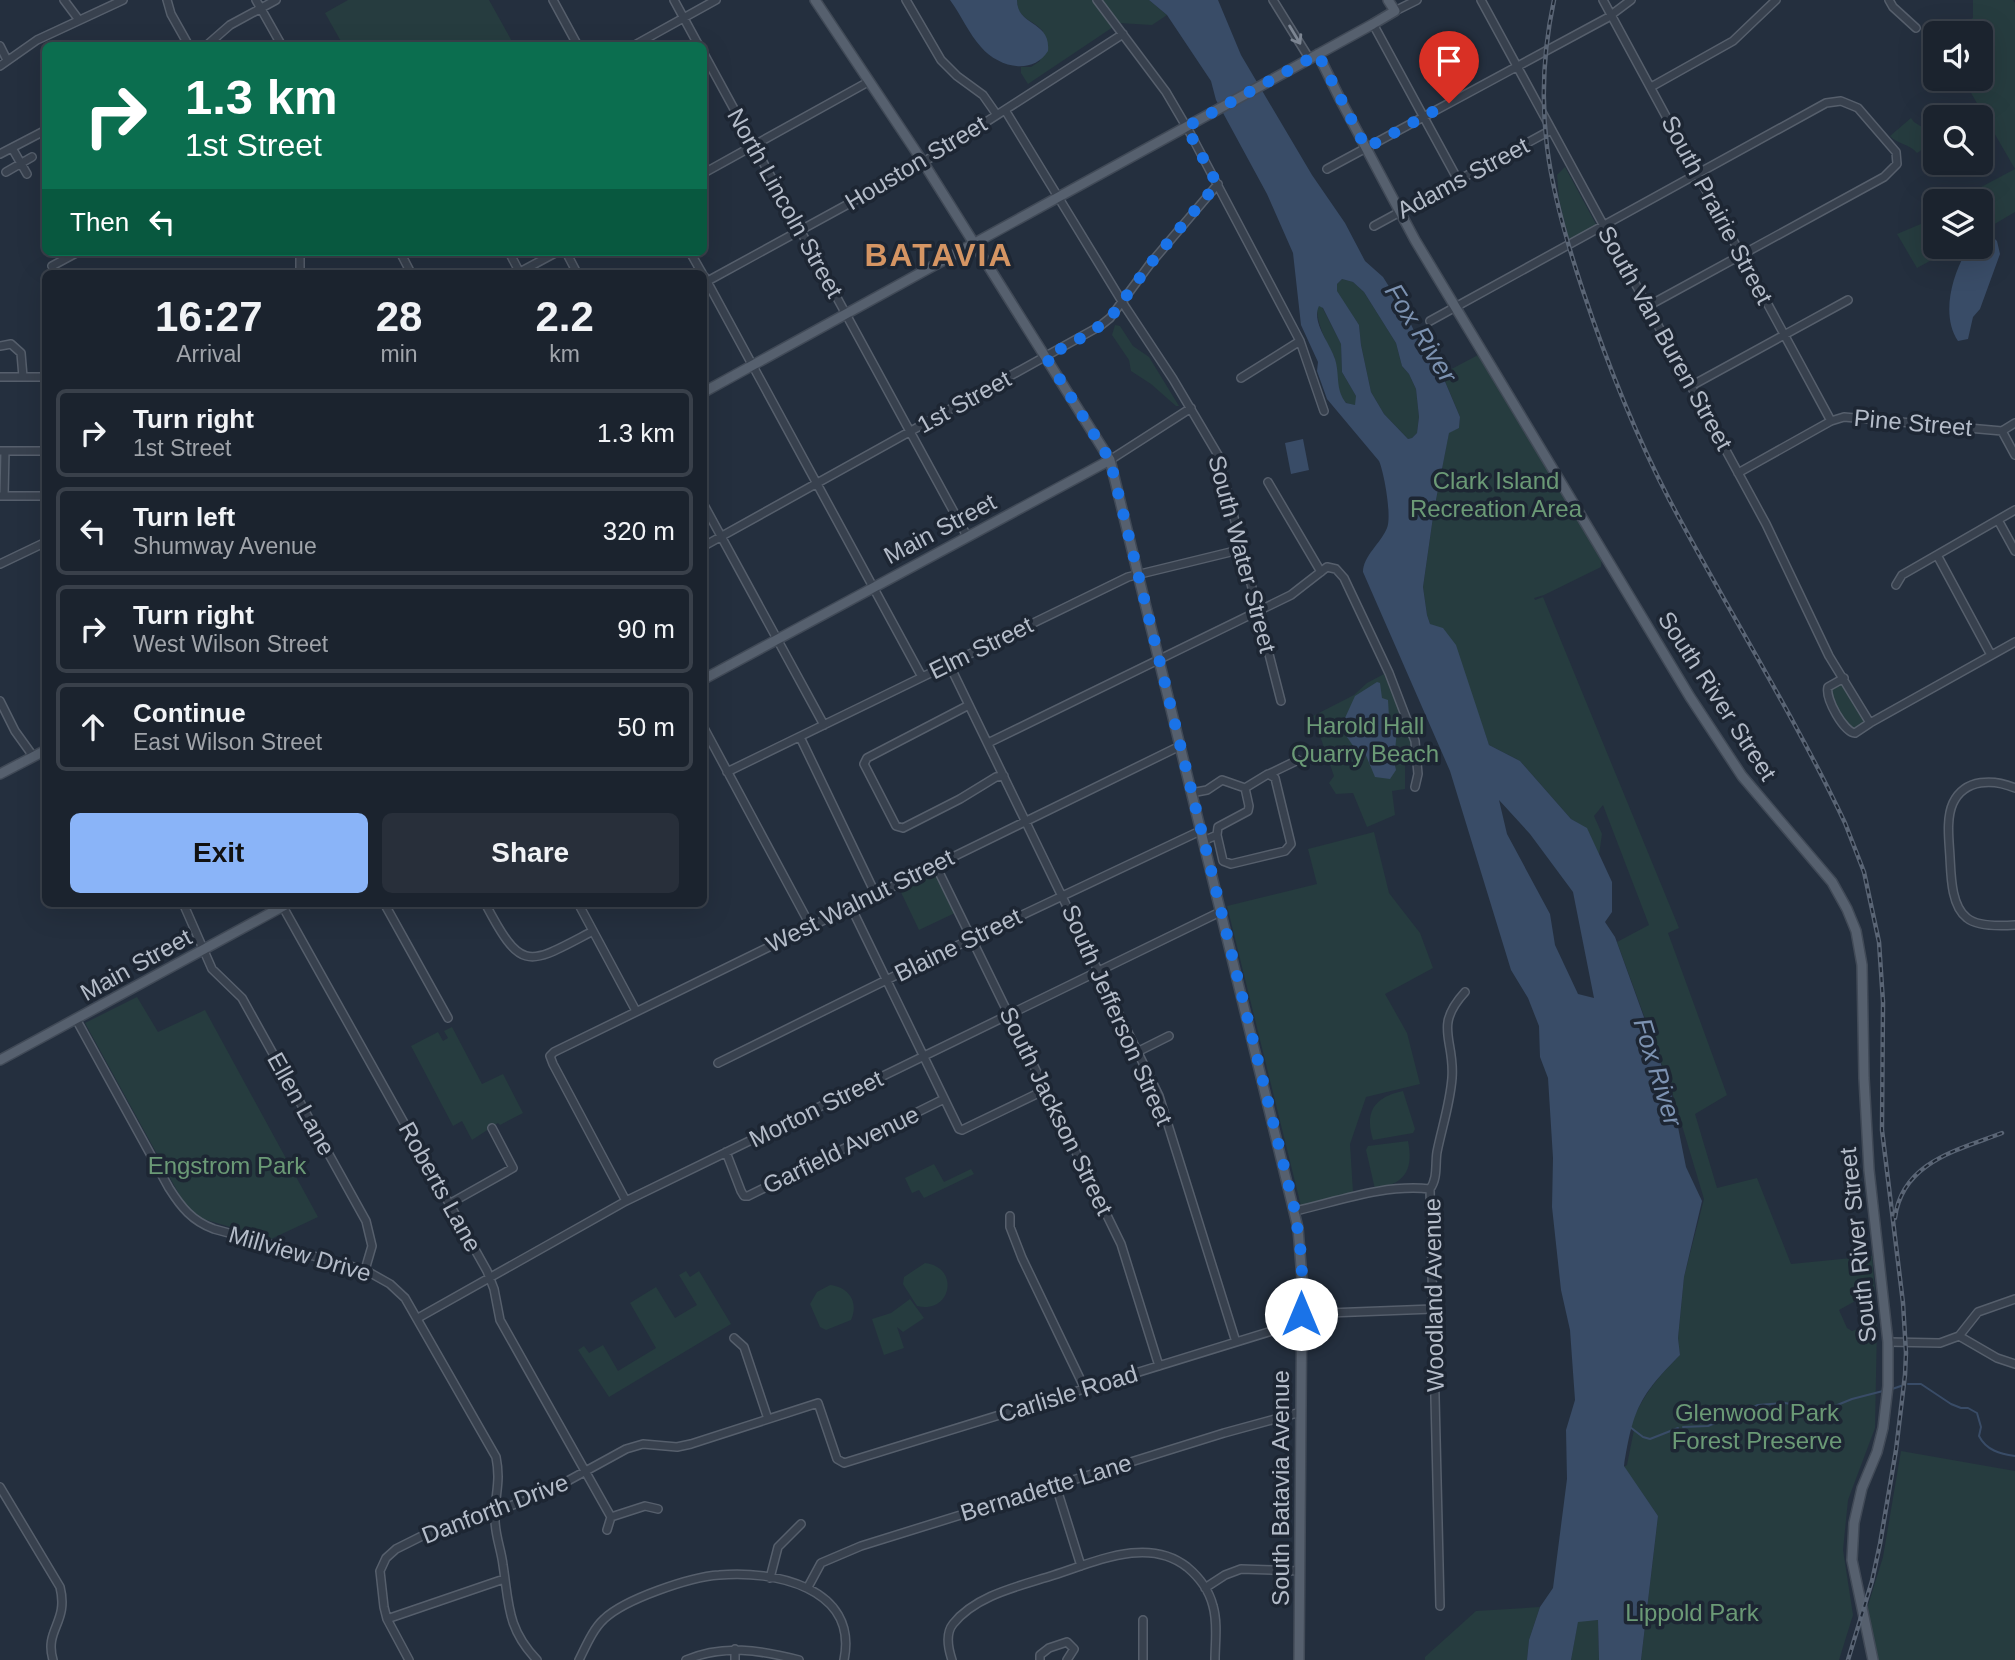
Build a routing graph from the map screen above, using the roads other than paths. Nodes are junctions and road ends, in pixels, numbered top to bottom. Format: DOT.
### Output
graph roads {
  1 [pos="64,0"];
  2 [pos="123,0"];
  3 [pos="167,0"];
  4 [pos="256,0"];
  5 [pos="276,0"];
  6 [pos="553,0"];
  7 [pos="674,0"];
  8 [pos="716,0"];
  9 [pos="815,0"];
  10 [pos="906,0"];
  11 [pos="1097,0"];
  12 [pos="1273,0"];
  13 [pos="1388,0"];
  14 [pos="1417,0"];
  15 [pos="1481,0"];
  16 [pos="1604,0"];
  17 [pos="1631,0"];
  18 [pos="1776,0"];
  19 [pos="1889,0"];
  20 [pos="261,8"];
  21 [pos="1395,11"];
  22 [pos="1612,15"];
  23 [pos="684,18"];
  24 [pos="79,20"];
  25 [pos="1373,24"];
  26 [pos="1916,28"];
  27 [pos="1123,34"];
  28 [pos="187,42"];
  29 [pos="211,42"];
  30 [pos="280,42"];
  31 [pos="576,42"];
  32 [pos="640,42"];
  33 [pos="697,42"];
  34 [pos="0,46"];
  35 [pos="1313,56"];
  36 [pos="8,60"];
  37 [pos="707,60"];
  38 [pos="0,66"];
  39 [pos="1517,66"];
  40 [pos="869,82"];
  41 [pos="1651,87"];
  42 [pos="1001,112"];
  43 [pos="1424,117"];
  44 [pos="1186,127"];
  45 [pos="1551,130"];
  46 [pos="42,132"];
  47 [pos="754,146"];
  48 [pos="12,148"];
  49 [pos="1366,148"];
  50 [pos="0,154"];
  51 [pos="32,157"];
  52 [pos="20,162"];
  53 [pos="923,162"];
  54 [pos="1327,169"];
  55 [pos="707,171"];
  56 [pos="6,172"];
  57 [pos="27,174"];
  58 [pos="1698,174"];
  59 [pos="1458,180"];
  60 [pos="1217,184"];
  61 [pos="1058,198"];
  62 [pos="1400,212"];
  63 [pos="1374,226"];
  64 [pos="1603,226"];
  65 [pos="799,230"];
  66 [pos="975,244"];
  67 [pos="69,256"];
  68 [pos="550,256"];
  69 [pos="1741,256"];
  70 [pos="52,266"];
  71 [pos="524,270"];
  72 [pos="707,276"];
  73 [pos="707,284"];
  74 [pos="1121,300"];
  75 [pos="1847,300"];
  76 [pos="1648,306"];
  77 [pos="1455,307"];
  78 [pos="846,316"];
  79 [pos="1430,321"];
  80 [pos="1784,335"];
  81 [pos="1300,341"];
  82 [pos="0,346"];
  83 [pos="1046,357"];
  84 [pos="752,366"];
  85 [pos="0,377"];
  86 [pos="23,377"];
  87 [pos="42,377"];
  88 [pos="1241,378"];
  89 [pos="1691,386"];
  90 [pos="707,390"];
  91 [pos="1191,408"];
  92 [pos="1324,411"];
  93 [pos="1831,421"];
  94 [pos="2015,423"];
  95 [pos="2002,431"];
  96 [pos="910,432"];
  97 [pos="2,451"];
  98 [pos="42,452"];
  99 [pos="2015,455"];
  100 [pos="1110,460"];
  101 [pos="1738,473"];
  102 [pos="1269,482"];
  103 [pos="816,484"];
  104 [pos="2,496"];
  105 [pos="42,496"];
  106 [pos="707,510"];
  107 [pos="2015,510"];
  108 [pos="1998,520"];
  109 [pos="721,536"];
  110 [pos="967,536"];
  111 [pos="42,544"];
  112 [pos="707,544"];
  113 [pos="1243,548"];
  114 [pos="2015,551"];
  115 [pos="1937,555"];
  116 [pos="0,564"];
  117 [pos="1321,572"];
  118 [pos="1138,573"];
  119 [pos="1896,585"];
  120 [pos="872,587"];
  121 [pos="1258,611"];
  122 [pos="777,639"];
  123 [pos="2015,642"];
  124 [pos="1991,655"];
  125 [pos="1159,659"];
  126 [pos="949,664"];
  127 [pos="707,677"];
  128 [pos="922,677"];
  129 [pos="1843,678"];
  130 [pos="0,701"];
  131 [pos="1281,701"];
  132 [pos="970,705"];
  133 [pos="1870,723"];
  134 [pos="824,725"];
  135 [pos="707,734"];
  136 [pos="800,737"];
  137 [pos="988,743"];
  138 [pos="1180,746"];
  139 [pos="42,752"];
  140 [pos="33,756"];
  141 [pos="1298,760"];
  142 [pos="727,772"];
  143 [pos="0,774"];
  144 [pos="1268,774"];
  145 [pos="1004,776"];
  146 [pos="1245,788"];
  147 [pos="1415,788"];
  148 [pos="2015,788"];
  149 [pos="1191,793"];
  150 [pos="1026,820"];
  151 [pos="1217,835"];
  152 [pos="1201,836"];
  153 [pos="935,864"];
  154 [pos="875,893"];
  155 [pos="1062,895"];
  156 [pos="850,905"];
  157 [pos="185,907"];
  158 [pos="282,907"];
  159 [pos="287,907"];
  160 [pos="386,907"];
  161 [pos="487,907"];
  162 [pos="580,907"];
  163 [pos="1220,912"];
  164 [pos="810,925"];
  165 [pos="2015,925"];
  166 [pos="593,931"];
  167 [pos="972,939"];
  168 [pos="203,950"];
  169 [pos="1099,971"];
  170 [pos="885,981"];
  171 [pos="1465,992"];
  172 [pos="636,1011"];
  173 [pos="1008,1014"];
  174 [pos="448,1018"];
  175 [pos="76,1019"];
  176 [pos="1168,1036"];
  177 [pos="1139,1051"];
  178 [pos="923,1056"];
  179 [pos="0,1060"];
  180 [pos="718,1063"];
  181 [pos="1045,1090"];
  182 [pos="943,1099"];
  183 [pos="492,1128"];
  184 [pos="726,1152"];
  185 [pos="1430,1189"];
  186 [pos="626,1201"];
  187 [pos="449,1205"];
  188 [pos="1295,1211"];
  189 [pos="1010,1216"];
  190 [pos="365,1270"];
  191 [pos="489,1277"];
  192 [pos="2015,1299"];
  193 [pos="1433,1309"];
  194 [pos="418,1318"];
  195 [pos="1301,1318"];
  196 [pos="1959,1336"];
  197 [pos="734,1338"];
  198 [pos="1236,1342"];
  199 [pos="1888,1342"];
  200 [pos="2015,1364"];
  201 [pos="1159,1366"];
  202 [pos="1085,1389"];
  203 [pos="818,1403"];
  204 [pos="1301,1412"];
  205 [pos="768,1419"];
  206 [pos="586,1472"];
  207 [pos="1056,1486"];
  208 [pos="0,1487"];
  209 [pos="658,1509"];
  210 [pos="495,1511"];
  211 [pos="611,1517"];
  212 [pos="801,1524"];
  213 [pos="607,1530"];
  214 [pos="1081,1566"];
  215 [pos="1300,1571"];
  216 [pos="770,1578"];
  217 [pos="504,1579"];
  218 [pos="808,1587"];
  219 [pos="1205,1588"];
  220 [pos="1440,1606"];
  221 [pos="387,1619"];
  222 [pos="1143,1620"];
  223 [pos="735,1649"];
  224 [pos="53,1660"];
  225 [pos="409,1660"];
  226 [pos="537,1660"];
  227 [pos="579,1660"];
  228 [pos="686,1660"];
  229 [pos="735,1660"];
  230 [pos="799,1660"];
  231 [pos="844,1660"];
  232 [pos="952,1660"];
  233 [pos="1041,1660"];
  234 [pos="1067,1660"];
  235 [pos="1143,1660"];
  236 [pos="1215,1660"];
  237 [pos="1299,1660"];
  238 [pos="1873,1660"];
  1 -- 24 [label="street"];
  2 -- 24 [label="street"];
  3 -- 28 [label="street"];
  4 -- 20 [label="street"];
  5 -- 20 [label="street"];
  6 -- 31 [label="street"];
  7 -- 23 [label="street"];
  8 -- 23 [label="street"];
  9 -- 40 [label="main road, South Batavia Avenue"];
  10 -- 42 [label="street, South Water Street"];
  11 -- 27 [label="street"];
  12 -- 35 [label="street, one-way"];
  13 -- 21 [label="main road"];
  14 -- 21 [label="street"];
  15 -- 39 [label="street, South Van Buren Street"];
  16 -- 22 [label="street, South Prairie Street"];
  17 -- 22 [label="street"];
  18 -- 41 [label="street"];
  19 -- 26 [label="street"];
  20 -- 29 [label="street"];
  20 -- 30 [label="street"];
  21 -- 25 [label="main road"];
  22 -- 39 [label="street"];
  22 -- 41 [label="street, South Prairie Street"];
  23 -- 32 [label="street"];
  23 -- 33 [label="street"];
  24 -- 36 [label="street"];
  25 -- 35 [label="main road"];
  25 -- 43 [label="street"];
  27 -- 42 [label="street, Houston Street"];
  27 -- 44 [label="street"];
  34 -- 36 [label="street"];
  35 -- 44 [label="main road"];
  35 -- 49 [label="main road, South River Street"];
  36 -- 38 [label="street"];
  37 -- 47 [label="street, North Lincoln Street"];
  39 -- 43 [label="street"];
  39 -- 45 [label="street, South Van Buren Street"];
  40 -- 47 [label="street"];
  40 -- 53 [label="main road, South Batavia Avenue"];
  41 -- 58 [label="street, South Prairie Street"];
  42 -- 53 [label="street, Houston Street"];
  42 -- 61 [label="street, South Water Street"];
  43 -- 49 [label="street"];
  43 -- 59 [label="street"];
  44 -- 60 [label="street"];
  44 -- 61 [label="main road"];
  45 -- 59 [label="street, Adams Street"];
  45 -- 64 [label="street, South Van Buren Street"];
  46 -- 48 [label="street"];
  47 -- 55 [label="street"];
  47 -- 65 [label="street, North Lincoln Street"];
  48 -- 50 [label="street"];
  48 -- 52 [label="street"];
  49 -- 54 [label="street"];
  49 -- 62 [label="main road, South River Street"];
  51 -- 52 [label="street"];
  52 -- 56 [label="street"];
  52 -- 57 [label="street"];
  53 -- 65 [label="street, Houston Street"];
  53 -- 66 [label="main road, South Batavia Avenue"];
  58 -- 64 [label="street"];
  58 -- 69 [label="street, South Prairie Street"];
  58 -- 69 [label="street"];
  59 -- 62 [label="street, Adams Street"];
  60 -- 74 [label="street, 1st Street"];
  60 -- 81 [label="street"];
  61 -- 66 [label="main road"];
  61 -- 74 [label="street, South Water Street"];
  62 -- 63 [label="street, Adams Street"];
  62 -- 77 [label="main road, South River Street"];
  64 -- 76 [label="street, South Van Buren Street"];
  64 -- 77 [label="street"];
  65 -- 72 [label="street, Houston Street"];
  65 -- 78 [label="street, North Lincoln Street"];
  66 -- 78 [label="main road"];
  66 -- 83 [label="main road, South Batavia Avenue"];
  67 -- 70 [label="street"];
  68 -- 71 [label="street"];
  69 -- 76 [label="street"];
  69 -- 80 [label="street, South Prairie Street"];
  73 -- 84 [label="street"];
  74 -- 83 [label="street, 1st Street"];
  74 -- 91 [label="street, South Water Street"];
  75 -- 80 [label="street"];
  76 -- 89 [label="street, South Van Buren Street"];
  77 -- 79 [label="street"];
  77 -- 199 [label="main road, South River Street"];
  78 -- 84 [label="main road"];
  78 -- 96 [label="street, North Lincoln Street"];
  80 -- 89 [label="street"];
  80 -- 93 [label="street, South Prairie Street"];
  81 -- 88 [label="street"];
  81 -- 92 [label="street"];
  82 -- 86 [label="street"];
  83 -- 96 [label="street, 1st Street"];
  83 -- 100 [label="main road, South Batavia Avenue"];
  84 -- 90 [label="main road"];
  84 -- 103 [label="street"];
  85 -- 86 [label="street"];
  86 -- 87 [label="street"];
  89 -- 101 [label="street, South Van Buren Street"];
  91 -- 100 [label="street, Main Street"];
  91 -- 113 [label="street, South Water Street"];
  93 -- 95 [label="street, Pine Street"];
  93 -- 101 [label="street, Pine Street"];
  94 -- 95 [label="street, Pine Street"];
  95 -- 99 [label="street"];
  96 -- 103 [label="street, 1st Street"];
  96 -- 110 [label="street, North Lincoln Street"];
  97 -- 98 [label="street"];
  97 -- 104 [label="street"];
  100 -- 110 [label="main road, Main Street"];
  100 -- 118 [label="main road, South Batavia Avenue"];
  101 -- 129 [label="street, South Van Buren Street"];
  102 -- 117 [label="street"];
  103 -- 109 [label="street, 1st Street"];
  103 -- 120 [label="street"];
  104 -- 105 [label="street"];
  106 -- 109 [label="street"];
  107 -- 108 [label="street"];
  108 -- 114 [label="street"];
  108 -- 115 [label="street"];
  109 -- 112 [label="street, 1st Street"];
  109 -- 122 [label="street"];
  110 -- 120 [label="main road, Main Street"];
  111 -- 116 [label="street"];
  113 -- 118 [label="street, Elm Street"];
  113 -- 121 [label="street, South Water Street"];
  115 -- 119 [label="street"];
  115 -- 124 [label="street"];
  117 -- 121 [label="street"];
  117 -- 147 [label="street"];
  118 -- 125 [label="main road, South Batavia Avenue"];
  118 -- 126 [label="street, Elm Street"];
  120 -- 122 [label="main road, Main Street"];
  120 -- 128 [label="street"];
  121 -- 125 [label="street"];
  121 -- 131 [label="street, South Water Street"];
  122 -- 127 [label="main road, Main Street"];
  122 -- 134 [label="street"];
  123 -- 124 [label="street"];
  124 -- 133 [label="street"];
  125 -- 137 [label="street"];
  125 -- 138 [label="main road, South Batavia Avenue"];
  126 -- 128 [label="street, Elm Street"];
  126 -- 132 [label="street, South Jefferson Street"];
  128 -- 134 [label="street, Elm Street"];
  129 -- 133 [label="street, South Van Buren Street"];
  129 -- 133 [label="street"];
  130 -- 140 [label="street"];
  132 -- 137 [label="street, South Jefferson Street"];
  132 -- 145 [label="street"];
  134 -- 136 [label="street, Elm Street"];
  135 -- 142 [label="street"];
  136 -- 142 [label="street, Elm Street"];
  136 -- 154 [label="street"];
  137 -- 145 [label="street, South Jefferson Street"];
  138 -- 149 [label="main road, South Batavia Avenue"];
  138 -- 150 [label="street, West Walnut Street"];
  139 -- 140 [label="main road"];
  140 -- 143 [label="main road"];
  141 -- 144 [label="street"];
  142 -- 164 [label="street"];
  144 -- 146 [label="street"];
  144 -- 151 [label="street"];
  145 -- 150 [label="street, South Jefferson Street"];
  146 -- 149 [label="street"];
  146 -- 151 [label="street, Blaine Street"];
  148 -- 165 [label="street"];
  149 -- 152 [label="main road, South Batavia Avenue"];
  150 -- 153 [label="street, West Walnut Street"];
  150 -- 155 [label="street, South Jefferson Street"];
  151 -- 152 [label="street, Blaine Street"];
  152 -- 155 [label="street, Blaine Street"];
  152 -- 163 [label="main road, South Batavia Avenue"];
  153 -- 154 [label="street, West Walnut Street"];
  153 -- 167 [label="street, South Jackson Street"];
  154 -- 156 [label="street, West Walnut Street"];
  155 -- 167 [label="street, Blaine Street"];
  155 -- 169 [label="street, South Jefferson Street"];
  156 -- 164 [label="street, West Walnut Street"];
  156 -- 170 [label="street"];
  157 -- 168 [label="street, Ellen Lane"];
  158 -- 168 [label="main road, Main Street"];
  159 -- 187 [label="street, Roberts Lane"];
  160 -- 174 [label="street"];
  161 -- 166 [label="street"];
  162 -- 166 [label="street"];
  163 -- 169 [label="street, Morton Street"];
  163 -- 188 [label="main road, South Batavia Avenue"];
  164 -- 172 [label="street, West Walnut Street"];
  166 -- 172 [label="street"];
  167 -- 170 [label="street, Blaine Street"];
  167 -- 173 [label="street, South Jackson Street"];
  168 -- 175 [label="main road, Main Street"];
  168 -- 190 [label="street, Ellen Lane"];
  169 -- 173 [label="street, Morton Street"];
  169 -- 177 [label="street, South Jefferson Street"];
  170 -- 178 [label="street"];
  170 -- 180 [label="street, Blaine Street"];
  171 -- 185 [label="street, Woodland Avenue"];
  172 -- 186 [label="street, West Walnut Street"];
  173 -- 178 [label="street, Morton Street"];
  173 -- 181 [label="street, South Jackson Street"];
  175 -- 179 [label="main road, Main Street"];
  175 -- 190 [label="street, Millview Drive"];
  176 -- 177 [label="street"];
  177 -- 198 [label="street, South Jefferson Street"];
  178 -- 182 [label="street"];
  178 -- 184 [label="street, Morton Street"];
  181 -- 182 [label="street, Garfield Avenue"];
  181 -- 201 [label="street, South Jackson Street"];
  182 -- 184 [label="street, Garfield Avenue"];
  183 -- 187 [label="street"];
  184 -- 186 [label="street, Morton Street"];
  185 -- 188 [label="street"];
  185 -- 193 [label="street, Woodland Avenue"];
  186 -- 191 [label="street, Morton Street"];
  187 -- 191 [label="street, Roberts Lane"];
  188 -- 195 [label="main road, South Batavia Avenue"];
  189 -- 202 [label="street"];
  190 -- 194 [label="street, Millview Drive"];
  191 -- 194 [label="street, Morton Street"];
  191 -- 206 [label="street, Roberts Lane"];
  192 -- 196 [label="street"];
  193 -- 195 [label="street, Carlisle Road"];
  193 -- 220 [label="street, Woodland Avenue"];
  194 -- 210 [label="street, Millview Drive"];
  195 -- 198 [label="street, Carlisle Road"];
  195 -- 204 [label="main road, South Batavia Avenue"];
  196 -- 199 [label="street"];
  196 -- 200 [label="street"];
  197 -- 205 [label="street"];
  198 -- 201 [label="street, Carlisle Road"];
  199 -- 238 [label="main road, South River Street"];
  201 -- 202 [label="street, Carlisle Road"];
  202 -- 203 [label="street, Carlisle Road"];
  203 -- 205 [label="street, Danforth Drive"];
  204 -- 207 [label="street, Bernadette Lane"];
  204 -- 215 [label="main road, South Batavia Avenue"];
  205 -- 206 [label="street, Danforth Drive"];
  206 -- 210 [label="street, Danforth Drive"];
  206 -- 211 [label="street, Roberts Lane"];
  207 -- 214 [label="street"];
  207 -- 218 [label="street, Bernadette Lane"];
  208 -- 224 [label="street"];
  209 -- 211 [label="street"];
  210 -- 217 [label="street, Millview Drive"];
  210 -- 221 [label="street, Danforth Drive"];
  211 -- 213 [label="street"];
  212 -- 216 [label="street"];
  214 -- 219 [label="street"];
  214 -- 232 [label="street"];
  215 -- 219 [label="street"];
  215 -- 237 [label="main road, South Batavia Avenue"];
  216 -- 218 [label="street"];
  216 -- 227 [label="street"];
  217 -- 221 [label="street"];
  217 -- 226 [label="street, Millview Drive"];
  218 -- 231 [label="street"];
  219 -- 236 [label="street"];
  221 -- 225 [label="street"];
  222 -- 235 [label="street"];
  223 -- 228 [label="street"];
  223 -- 229 [label="street"];
  223 -- 230 [label="street"];
  233 -- 234 [label="street"];
}
